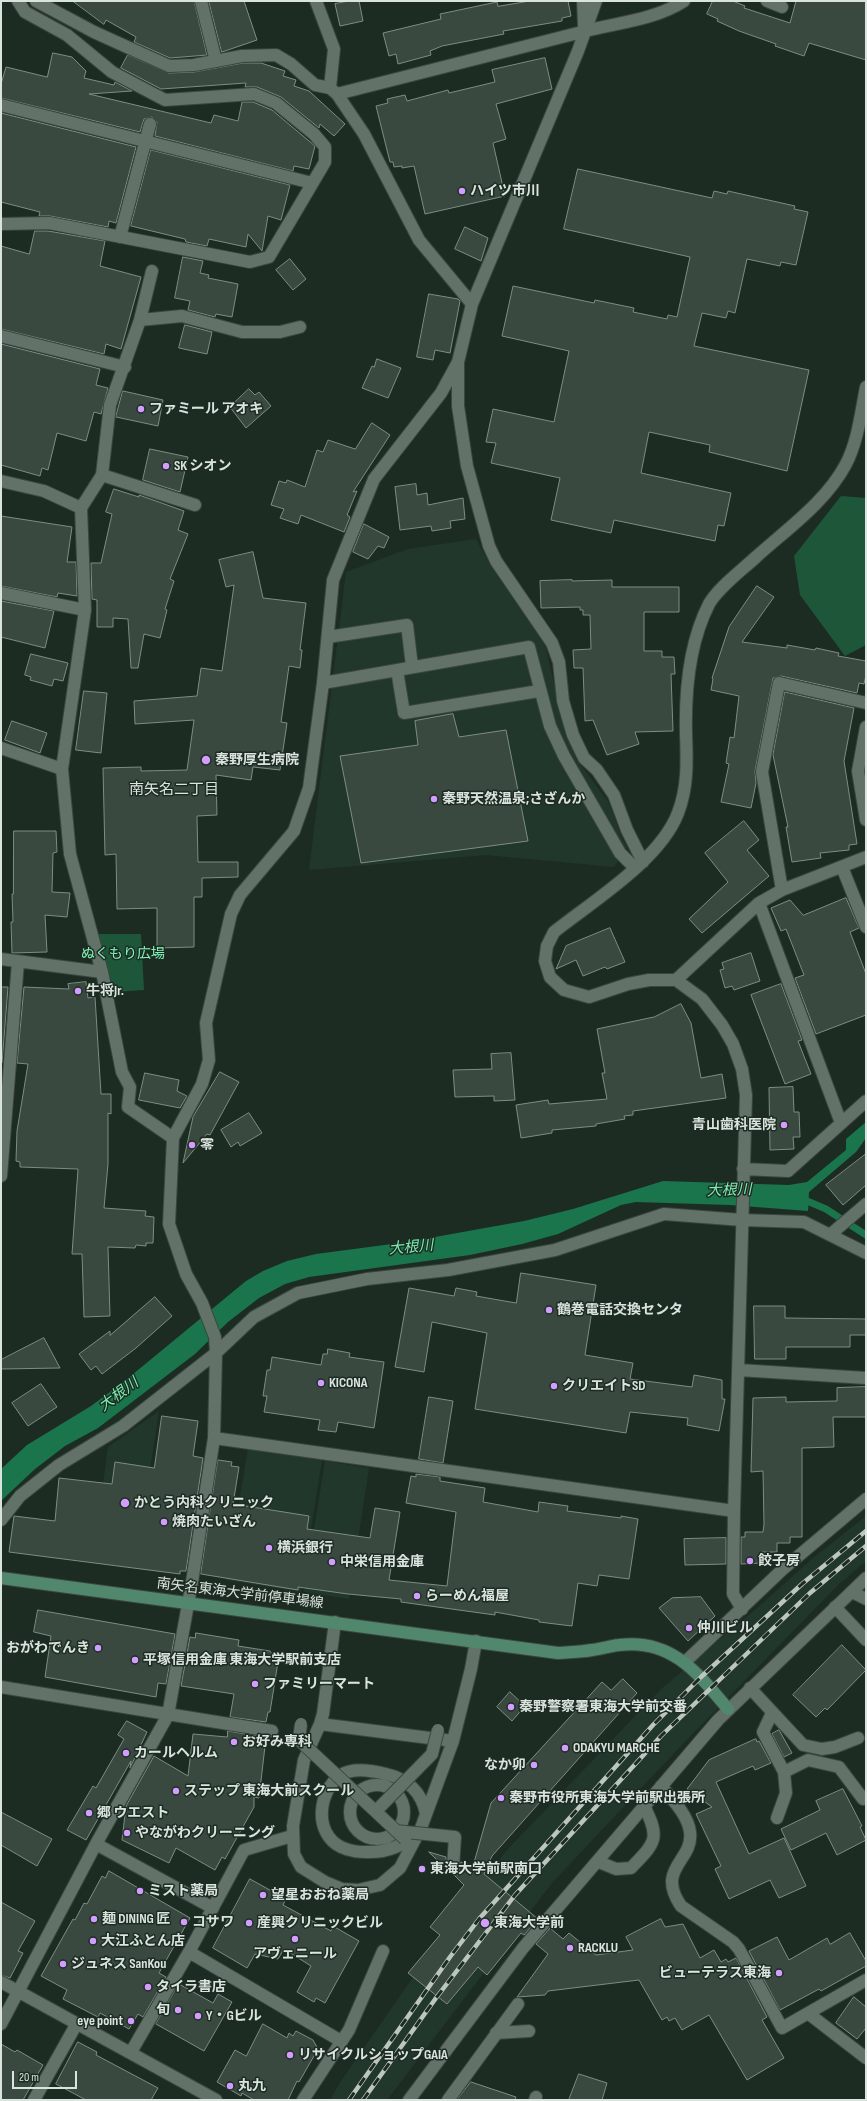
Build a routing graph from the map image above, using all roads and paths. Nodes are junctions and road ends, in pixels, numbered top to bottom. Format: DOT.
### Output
graph roads {
  1 [pos="36,1"];
  2 [pos="200,1"];
  3 [pos="316,1"];
  4 [pos="583,1"];
  5 [pos="596,1"];
  6 [pos="684,1"];
  7 [pos="767,1"];
  8 [pos="17,5"];
  9 [pos="782,7"];
  10 [pos="585,31"];
  11 [pos="216,61"];
  12 [pos="334,91"];
  13 [pos="1,106"];
  14 [pos="150,124"];
  15 [pos="145,142"];
  16 [pos="312,184"];
  17 [pos="1,224"];
  18 [pos="120,237"];
  19 [pos="152,272"];
  20 [pos="472,304"];
  21 [pos="140,320"];
  22 [pos="300,327"];
  23 [pos="1,336"];
  24 [pos="458,362"];
  25 [pos="125,368"];
  26 [pos="866,387"];
  27 [pos="102,475"];
  28 [pos="1,481"];
  29 [pos="195,504"];
  30 [pos="81,508"];
  31 [pos="1,593"];
  32 [pos="85,610"];
  33 [pos="328,637"];
  34 [pos="412,666"];
  35 [pos="397,670"];
  36 [pos="323,683"];
  37 [pos="539,691"];
  38 [pos="866,703"];
  39 [pos="866,727"];
  40 [pos="1,748"];
  41 [pos="62,769"];
  42 [pos="866,820"];
  43 [pos="866,857"];
  44 [pos="639,865"];
  45 [pos="842,866"];
  46 [pos="782,890"];
  47 [pos="759,903"];
  48 [pos="866,927"];
  49 [pos="1,959"];
  50 [pos="18,962"];
  51 [pos="102,972"];
  52 [pos="676,980"];
  53 [pos="866,1101"];
  54 [pos="842,1123"];
  55 [pos="173,1138"];
  56 [pos="743,1175"];
  57 [pos="1,1176"];
  58 [pos="862,1207"];
  59 [pos="742,1216"];
  60 [pos="831,1234"];
  61 [pos="866,1253"];
  62 [pos="216,1353"];
  63 [pos="738,1370"];
  64 [pos="866,1378"];
  65 [pos="214,1438"];
  66 [pos="866,1499"];
  67 [pos="734,1511"];
  68 [pos="1,1520"];
  69 [pos="1,1578"];
  70 [pos="866,1578"];
  71 [pos="852,1592"];
  72 [pos="866,1599"];
  73 [pos="187,1603"];
  74 [pos="835,1607"];
  75 [pos="742,1608"];
  76 [pos="335,1622"];
  77 [pos="866,1640"];
  78 [pos="476,1641"];
  79 [pos="685,1662"];
  80 [pos="1,1687"];
  81 [pos="750,1688"];
  82 [pos="728,1709"];
  83 [pos="772,1713"];
  84 [pos="168,1715"];
  85 [pos="301,1724"];
  86 [pos="320,1724"];
  87 [pos="438,1730"];
  88 [pos="272,1731"];
  89 [pos="858,1738"];
  90 [pos="453,1741"];
  91 [pos="784,1772"];
  92 [pos="661,1786"];
  93 [pos="395,1792"];
  94 [pos="357,1794"];
  95 [pos="863,1799"];
  96 [pos="644,1806"];
  97 [pos="376,1811"];
  98 [pos="426,1814"];
  99 [pos="777,1818"];
  100 [pos="421,1828"];
  101 [pos="401,1835"];
  102 [pos="292,1836"];
  103 [pos="96,1844"];
  104 [pos="599,1862"];
  105 [pos="453,1867"];
  106 [pos="213,1908"];
  107 [pos="383,1951"];
  108 [pos="190,1952"];
  109 [pos="866,1980"];
  110 [pos="1,1982"];
  111 [pos="19,1992"];
  112 [pos="518,2004"];
  113 [pos="809,2014"];
  114 [pos="1,2024"];
  115 [pos="76,2025"];
  116 [pos="529,2031"];
  117 [pos="496,2033"];
  118 [pos="341,2041"];
  119 [pos="130,2052"];
  120 [pos="866,2058"];
  121 [pos="34,2100"];
  122 [pos="216,2100"];
  123 [pos="303,2100"];
  124 [pos="409,2100"];
  125 [pos="448,2100"];
  1 -- 11 [label="street"];
  2 -- 11 [label="street"];
  3 -- 12 [label="street"];
  4 -- 10 [label="street"];
  5 -- 10 [label="street"];
  6 -- 10 [label="street"];
  7 -- 9 [label="street"];
  8 -- 16 [label="street"];
  10 -- 12 [label="street"];
  10 -- 20 [label="street"];
  11 -- 12 [label="street"];
  12 -- 20 [label="street"];
  13 -- 15 [label="street"];
  14 -- 15 [label="street"];
  15 -- 16 [label="street"];
  15 -- 18 [label="street"];
  16 -- 18 [label="street"];
  17 -- 18 [label="street"];
  19 -- 21 [label="street"];
  20 -- 24 [label="street"];
  21 -- 22 [label="street"];
  21 -- 25 [label="street"];
  23 -- 25 [label="street"];
  24 -- 33 [label="street"];
  24 -- 44 [label="street"];
  25 -- 27 [label="street"];
  26 -- 44 [label="street"];
  27 -- 29 [label="street"];
  27 -- 30 [label="street"];
  28 -- 30 [label="street"];
  30 -- 32 [label="street"];
  31 -- 32 [label="street"];
  32 -- 41 [label="street"];
  33 -- 34 [label="street"];
  33 -- 36 [label="street"];
  34 -- 35 [label="street"];
  34 -- 37 [label="street"];
  35 -- 36 [label="street"];
  35 -- 37 [label="street"];
  36 -- 55 [label="street"];
  37 -- 44 [label="street"];
  38 -- 46 [label="street"];
  39 -- 42 [label="street"];
  40 -- 41 [label="street"];
  41 -- 51 [label="street"];
  43 -- 45 [label="street"];
  44 -- 52 [label="street"];
  45 -- 46 [label="street"];
  45 -- 48 [label="street"];
  46 -- 47 [label="street"];
  47 -- 52 [label="street"];
  47 -- 54 [label="street"];
  49 -- 50 [label="street"];
  50 -- 51 [label="street"];
  50 -- 57 [label="street"];
  51 -- 55 [label="street"];
  52 -- 56 [label="street"];
  53 -- 54 [label="street"];
  54 -- 56 [label="street"];
  55 -- 62 [label="street"];
  56 -- 59 [label="street"];
  58 -- 60 [label="street"];
  59 -- 60 [label="street"];
  59 -- 62 [label="street"];
  59 -- 63 [label="street"];
  60 -- 61 [label="street"];
  62 -- 65 [label="street"];
  62 -- 68 [label="street"];
  63 -- 64 [label="street"];
  63 -- 67 [label="street"];
  65 -- 67 [label="street"];
  65 -- 73 [label="street"];
  66 -- 75 [label="street"];
  67 -- 75 [label="street"];
  69 -- 73 [label="main road, 南矢名東海大学前停車場線"];
  70 -- 71 [label="street"];
  71 -- 72 [label="street"];
  71 -- 74 [label="street"];
  73 -- 76 [label="main road, 南矢名東海大学前停車場線"];
  73 -- 84 [label="street"];
  74 -- 77 [label="street"];
  74 -- 81 [label="street"];
  75 -- 79 [label="street"];
  76 -- 78 [label="main road, 南矢名東海大学前停車場線"];
  76 -- 86 [label="street"];
  78 -- 79 [label="main road, 南矢名東海大学前停車場線"];
  78 -- 90 [label="street"];
  79 -- 82 [label="main road, 南矢名東海大学前停車場線"];
  80 -- 84 [label="street"];
  81 -- 82 [label="street"];
  81 -- 83 [label="street"];
  82 -- 92 [label="street"];
  83 -- 89 [label="street"];
  83 -- 91 [label="street"];
  84 -- 88 [label="street"];
  84 -- 103 [label="street"];
  85 -- 94 [label="street, bridge"];
  86 -- 90 [label="street"];
  86 -- 102 [label="street"];
  87 -- 93 [label="street, bridge"];
  90 -- 98 [label="street"];
  91 -- 95 [label="street"];
  91 -- 99 [label="street"];
  92 -- 96 [label="street"];
  92 -- 113 [label="street"];
  93 -- 94 [label="street"];
  93 -- 97 [label="street, bridge"];
  93 -- 101 [label="street"];
  94 -- 97 [label="street, bridge"];
  94 -- 101 [label="street"];
  96 -- 104 [label="street"];
  96 -- 104 [label="street"];
  97 -- 101 [label="street, bridge"];
  98 -- 100 [label="street"];
  98 -- 100 [label="street"];
  100 -- 102 [label="street"];
  101 -- 105 [label="street, bridge"];
  102 -- 106 [label="street"];
  103 -- 106 [label="street"];
  103 -- 111 [label="street"];
  104 -- 124 [label="street"];
  106 -- 108 [label="street"];
  107 -- 118 [label="street"];
  108 -- 118 [label="street"];
  108 -- 119 [label="street"];
  109 -- 113 [label="street"];
  110 -- 111 [label="street"];
  111 -- 114 [label="street"];
  111 -- 115 [label="street"];
  112 -- 117 [label="street"];
  113 -- 120 [label="street"];
  115 -- 119 [label="street"];
  115 -- 121 [label="street"];
  116 -- 117 [label="street"];
  117 -- 125 [label="street"];
  118 -- 123 [label="street"];
  119 -- 122 [label="street"];
}
